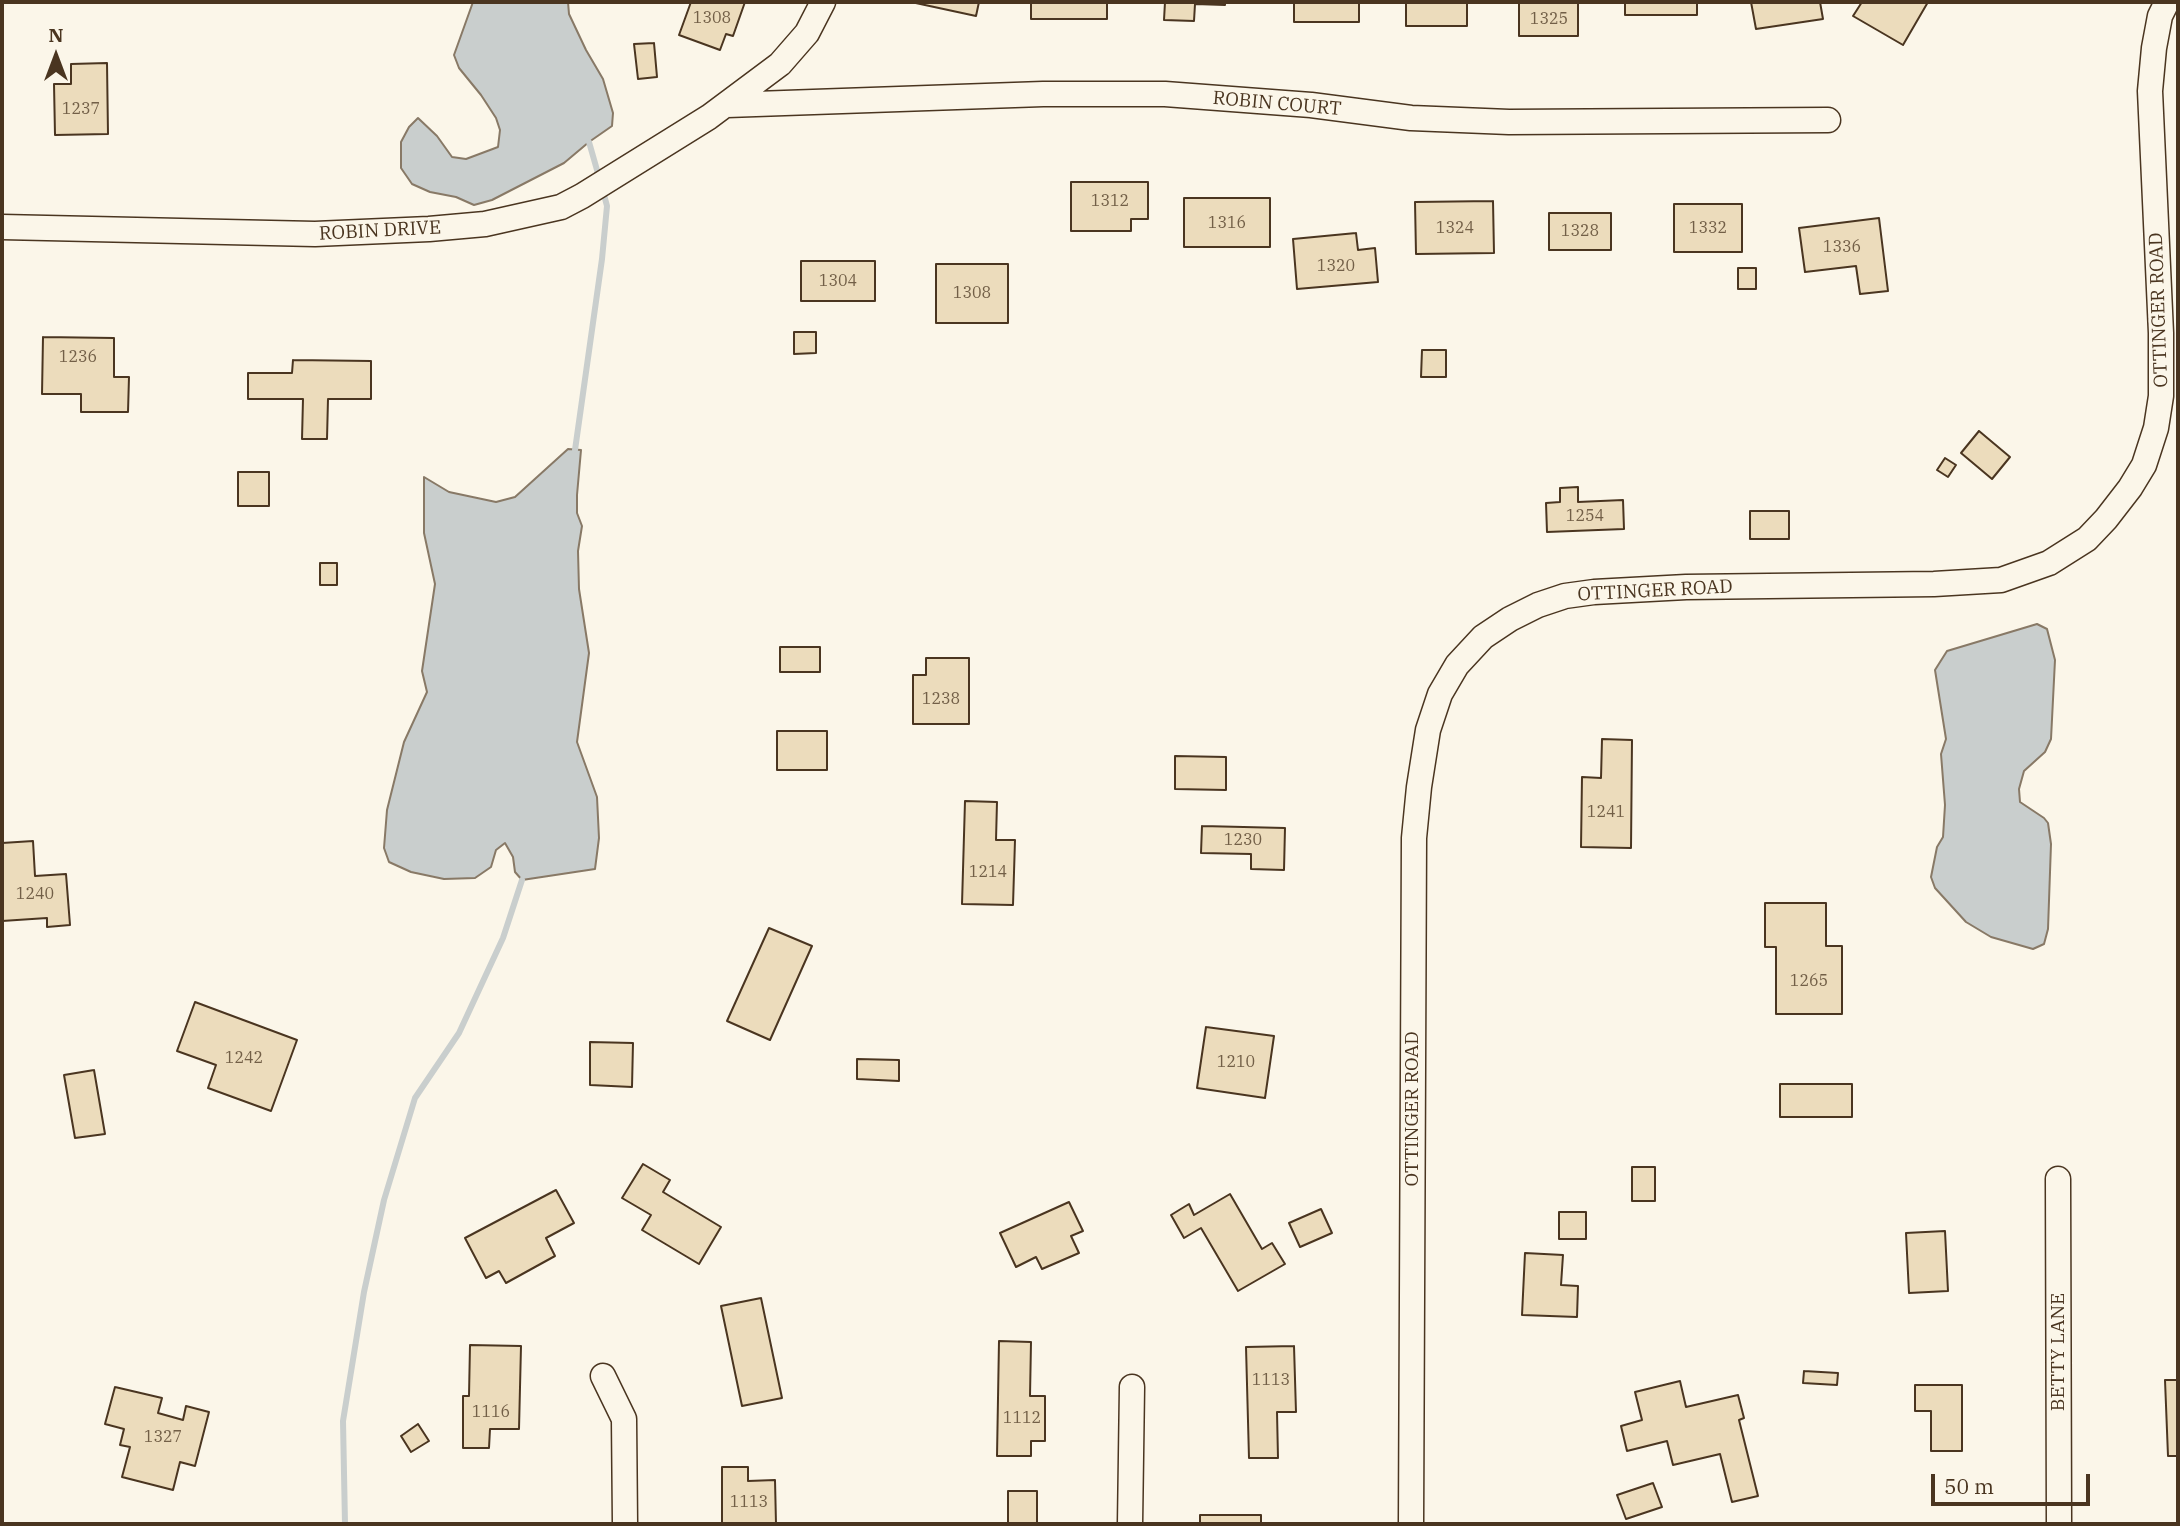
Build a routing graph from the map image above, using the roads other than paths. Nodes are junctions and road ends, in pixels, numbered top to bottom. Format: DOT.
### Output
graph roads {
  1 [pos="823,2"];
  2 [pos="2167,2"];
  3 [pos="727,105"];
  4 [pos="1828,120"];
  5 [pos="2,227"];
  6 [pos="2058,1180"];
  7 [pos="603,1376"];
  8 [pos="1132,1387"];
  9 [pos="625,1524"];
  10 [pos="1130,1524"];
  11 [pos="1411,1524"];
  12 [pos="2059,1524"];
  1 -- 3 [label="street, ROBIN DRIVE"];
  2 -- 11 [label="street, OTTINGER ROAD"];
  3 -- 4 [label="street, ROBIN COURT"];
  3 -- 5 [label="street, ROBIN DRIVE"];
  6 -- 12 [label="street, BETTY LANE"];
  7 -- 9 [label="street"];
  8 -- 10 [label="street"];
}
